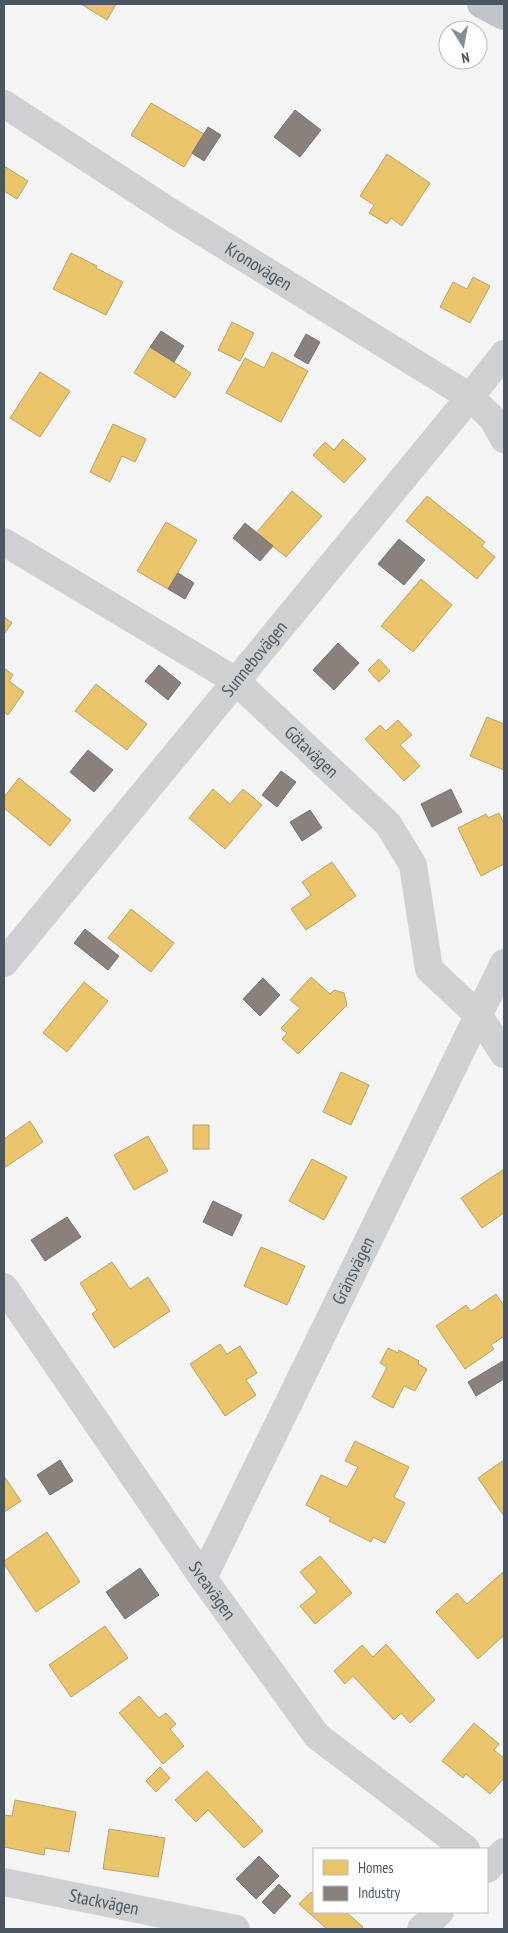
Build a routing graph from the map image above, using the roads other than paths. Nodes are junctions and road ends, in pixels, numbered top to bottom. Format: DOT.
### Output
graph roads {
  1 [pos="481,4"];
  2 [pos="504,16"];
  3 [pos="4,104"];
  4 [pos="504,354"];
  5 [pos="470,398"];
  6 [pos="504,439"];
  7 [pos="4,542"];
  8 [pos="236,681"];
  9 [pos="4,963"];
  10 [pos="504,963"];
  11 [pos="479,1016"];
  12 [pos="504,1054"];
  13 [pos="4,1287"];
  14 [pos="204,1578"];
  15 [pos="465,1848"];
  16 [pos="4,1882"];
  17 [pos="439,1913"];
  18 [pos="236,1929"];
  19 [pos="421,1929"];
  1 -- 2 [label="highway"];
  3 -- 5 [label="street, Kronovägen"];
  4 -- 5 [label="street, Sunnebovägen"];
  5 -- 6 [label="street, Kronovägen"];
  5 -- 8 [label="street, Sunnebovägen"];
  7 -- 8 [label="street, Götavägen"];
  8 -- 9 [label="street, Sunnebovägen"];
  8 -- 11 [label="street, Götavägen"];
  10 -- 11 [label="street, Gränsvägen"];
  11 -- 12 [label="street, Götavägen"];
  11 -- 14 [label="street, Gränsvägen"];
  13 -- 14 [label="street, Sveavägen"];
  14 -- 15 [label="street, Sveavägen"];
  16 -- 18 [label="street, Stackvägen"];
  17 -- 19 [label="street"];
}
